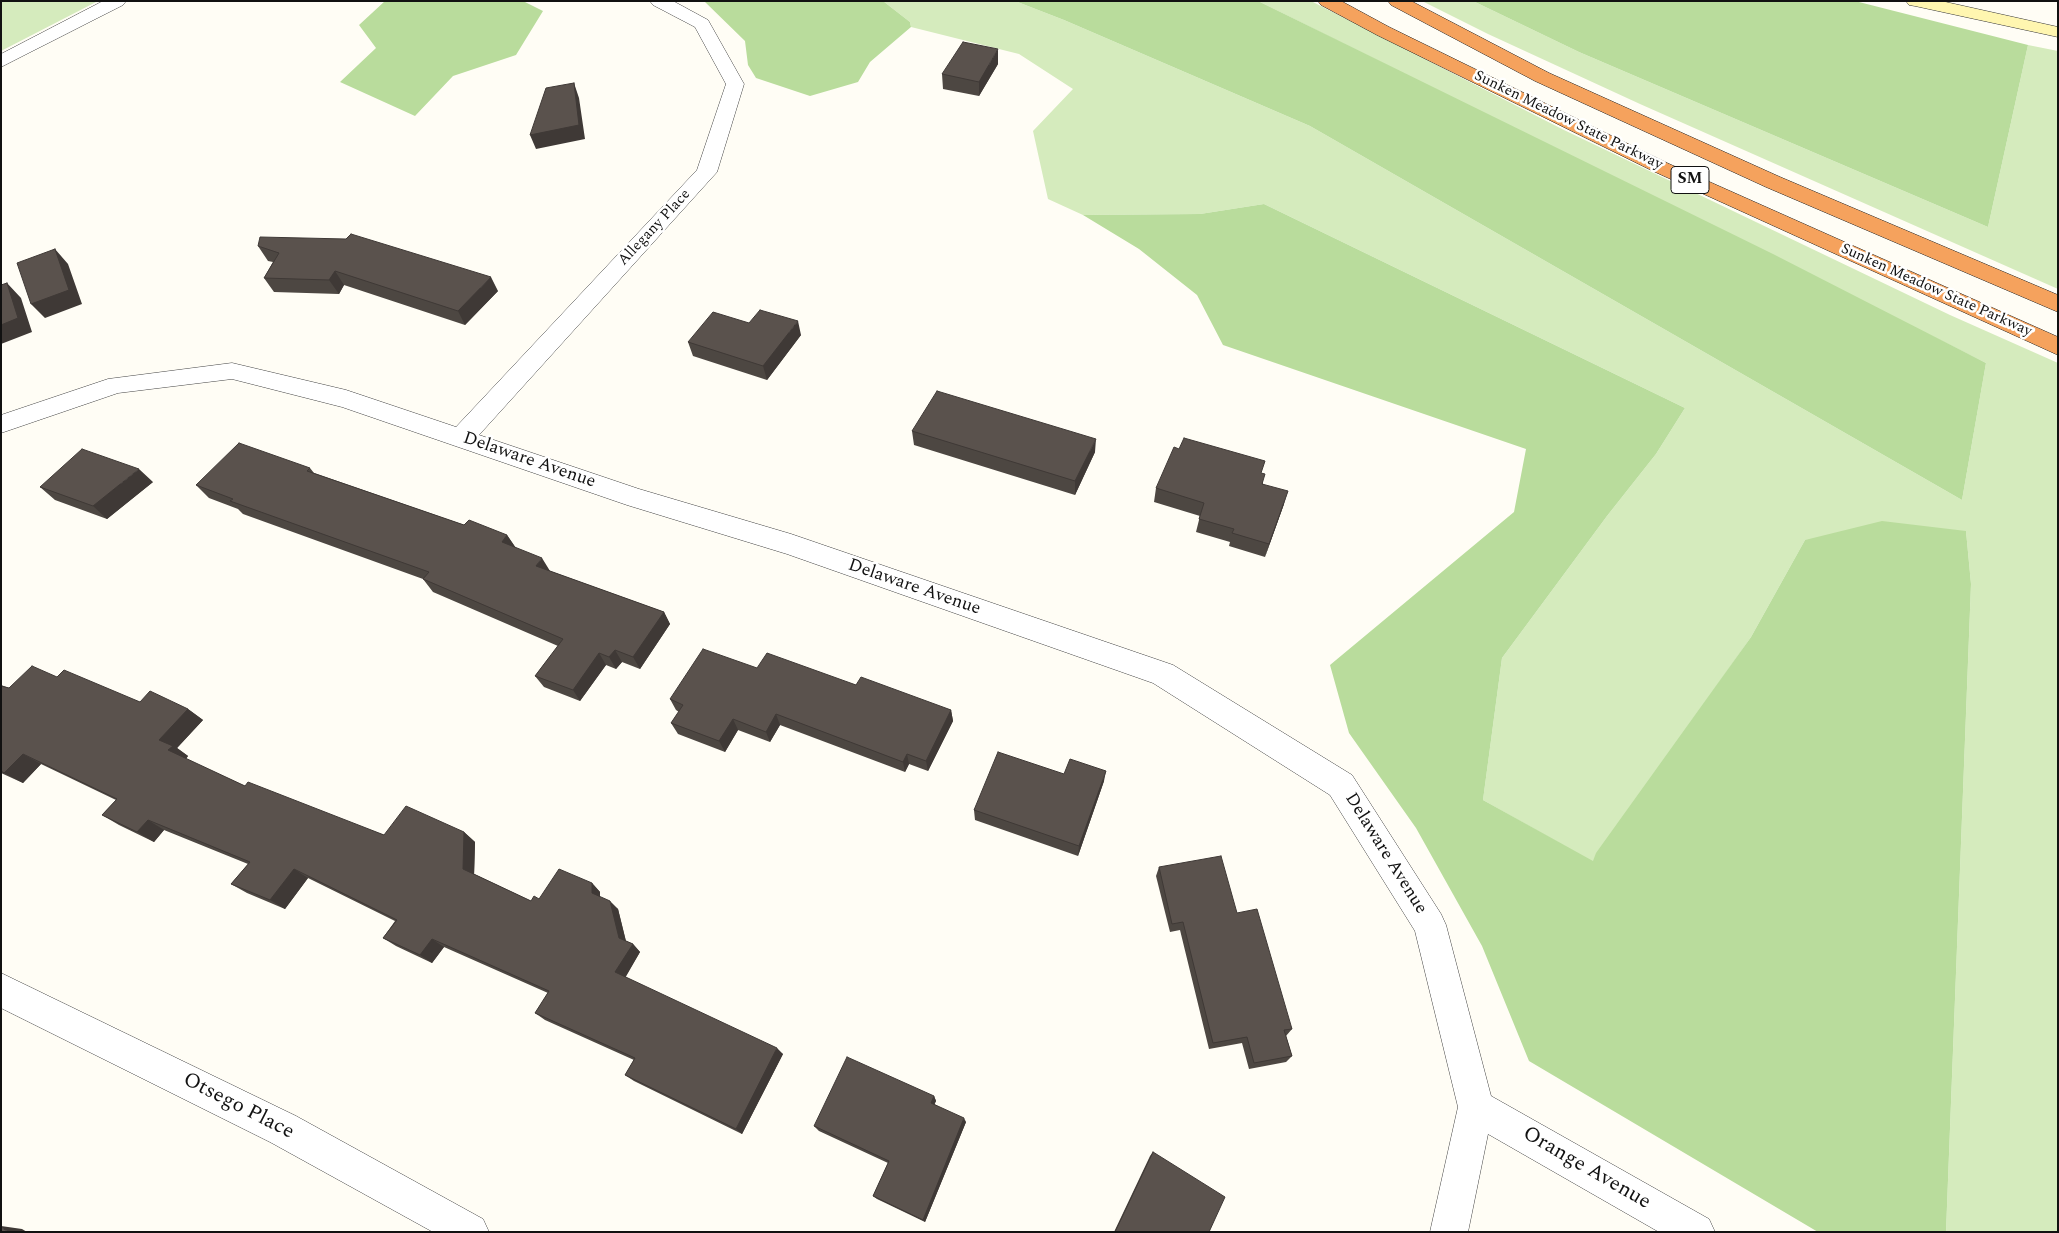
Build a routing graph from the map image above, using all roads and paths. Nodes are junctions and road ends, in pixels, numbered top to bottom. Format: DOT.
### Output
graph roads {
  1 [pos="116,1"];
  2 [pos="659,1"];
  3 [pos="1327,1"];
  4 [pos="1397,1"];
  5 [pos="1915,1"];
  6 [pos="2058,32"];
  7 [pos="1,62"];
  8 [pos="2058,304"];
  9 [pos="2058,346"];
  10 [pos="1,424"];
  11 [pos="462,438"];
  12 [pos="1,990"];
  13 [pos="1476,1107"];
  14 [pos="470,1232"];
  15 [pos="1450,1232"];
  16 [pos="1696,1232"];
  1 -- 7 [label="street"];
  2 -- 11 [label="street, Allegany Place"];
  3 -- 9 [label="highway, Sunken Meadow State Parkway / SM"];
  4 -- 8 [label="highway, Sunken Meadow State Parkway / SM"];
  5 -- 6 [label="main road"];
  10 -- 11 [label="street, Delaware Avenue"];
  11 -- 13 [label="street, Delaware Avenue"];
  12 -- 14 [label="street, Otsego Place"];
  13 -- 15 [label="street, Delaware Avenue"];
  13 -- 16 [label="street, Orange Avenue"];
}
